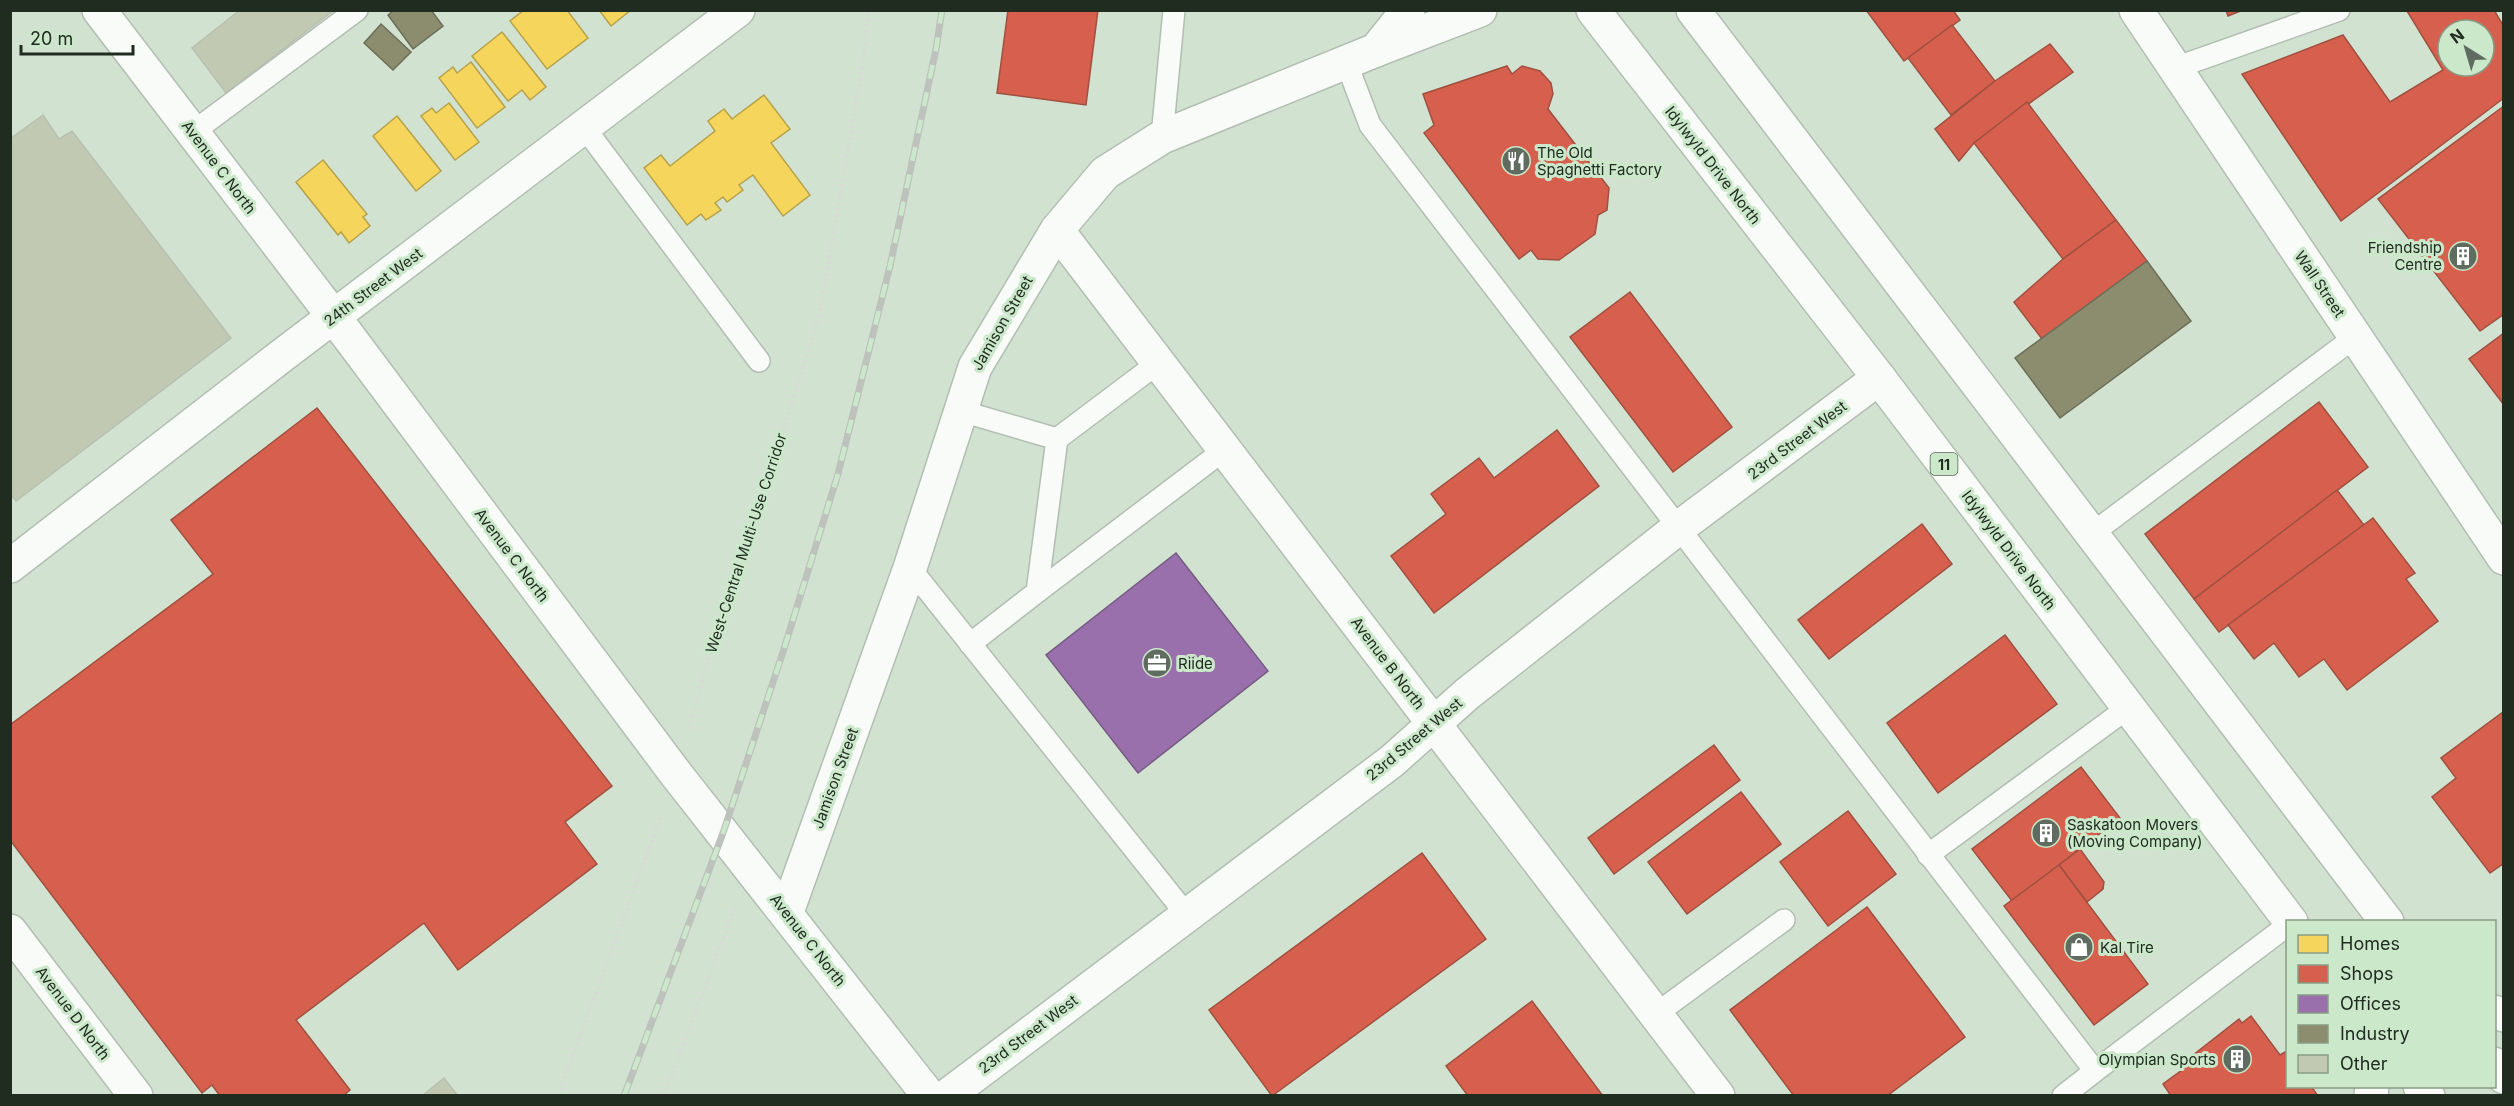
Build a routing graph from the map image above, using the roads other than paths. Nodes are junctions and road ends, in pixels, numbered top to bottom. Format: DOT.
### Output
graph roads {
  1 [pos="99,10"];
  2 [pos="357,10"];
  3 [pos="738,10"];
  4 [pos="1174,10"];
  5 [pos="1408,10"];
  6 [pos="1480,10"];
  7 [pos="1593,10"];
  8 [pos="1693,10"];
  9 [pos="2136,10"];
  10 [pos="2338,10"];
  11 [pos="1376,50"];
  12 [pos="1346,62"];
  13 [pos="2175,68"];
  14 [pos="584,127"];
  15 [pos="193,132"];
  16 [pos="1162,137"];
  17 [pos="1057,230"];
  18 [pos="334,317"];
  19 [pos="2355,337"];
  20 [pos="759,360"];
  21 [pos="1158,363"];
  22 [pos="1878,378"];
  23 [pos="961,411"];
  24 [pos="1057,439"];
  25 [pos="1224,450"];
  26 [pos="1677,529"];
  27 [pos="2090,535"];
  28 [pos="2504,558"];
  29 [pos="10,566"];
  30 [pos="910,568"];
  31 [pos="1037,592"];
  32 [pos="970,644"];
  33 [pos="2129,707"];
  34 [pos="1434,724"];
  35 [pos="1928,855"];
  36 [pos="787,912"];
  37 [pos="1186,914"];
  38 [pos="1784,920"];
  39 [pos="2290,920"];
  40 [pos="2386,920"];
  41 [pos="2286,927"];
  42 [pos="10,931"];
  43 [pos="1656,1014"];
  44 [pos="2094,1071"];
  45 [pos="136,1095"];
  46 [pos="929,1095"];
  47 [pos="946,1095"];
  48 [pos="1718,1095"];
  49 [pos="2063,1095"];
  1 -- 15 [label="street, Avenue C North"];
  2 -- 15 [label="lane"];
  3 -- 14 [label="street, 24th Street West"];
  4 -- 16 [label="lane"];
  5 -- 11 [label="street"];
  6 -- 11 [label="street, Jamison Street"];
  7 -- 22 [label="street, Idylwyld Drive North / 11"];
  8 -- 27 [label="street"];
  9 -- 13 [label="street, Wall Street"];
  10 -- 13 [label="lane"];
  11 -- 12 [label="street, Jamison Street"];
  12 -- 16 [label="street, Jamison Street"];
  12 -- 26 [label="lane"];
  13 -- 19 [label="street, Wall Street"];
  14 -- 18 [label="street, 24th Street West"];
  14 -- 20 [label="lane"];
  15 -- 18 [label="street, Avenue C North"];
  16 -- 17 [label="street, Jamison Street"];
  17 -- 21 [label="street, Avenue B North"];
  17 -- 23 [label="street, Jamison Street"];
  18 -- 29 [label="street, 24th Street West"];
  18 -- 36 [label="street, Avenue C North"];
  19 -- 27 [label="lane"];
  19 -- 28 [label="street, Wall Street"];
  21 -- 24 [label="lane"];
  21 -- 25 [label="street, Avenue B North"];
  22 -- 26 [label="street, 23rd Street West"];
  22 -- 33 [label="street, Idylwyld Drive North / 11"];
  23 -- 24 [label="lane"];
  23 -- 30 [label="street, Jamison Street"];
  24 -- 31 [label="lane"];
  25 -- 31 [label="lane"];
  25 -- 34 [label="street, Avenue B North"];
  26 -- 34 [label="street, 23rd Street West"];
  26 -- 35 [label="lane"];
  27 -- 40 [label="street"];
  30 -- 32 [label="lane"];
  30 -- 36 [label="street, Jamison Street"];
  31 -- 32 [label="lane"];
  32 -- 37 [label="lane"];
  33 -- 35 [label="lane"];
  33 -- 39 [label="street, Idylwyld Drive North / 11"];
  34 -- 37 [label="street, 23rd Street West"];
  34 -- 43 [label="street, Avenue B North"];
  35 -- 44 [label="lane"];
  36 -- 46 [label="street, Avenue C North"];
  37 -- 47 [label="street, 23rd Street West"];
  38 -- 43 [label="lane"];
  41 -- 44 [label="lane"];
  42 -- 45 [label="street, Avenue D North"];
  43 -- 48 [label="street, Avenue B North"];
  44 -- 49 [label="lane"];
}
